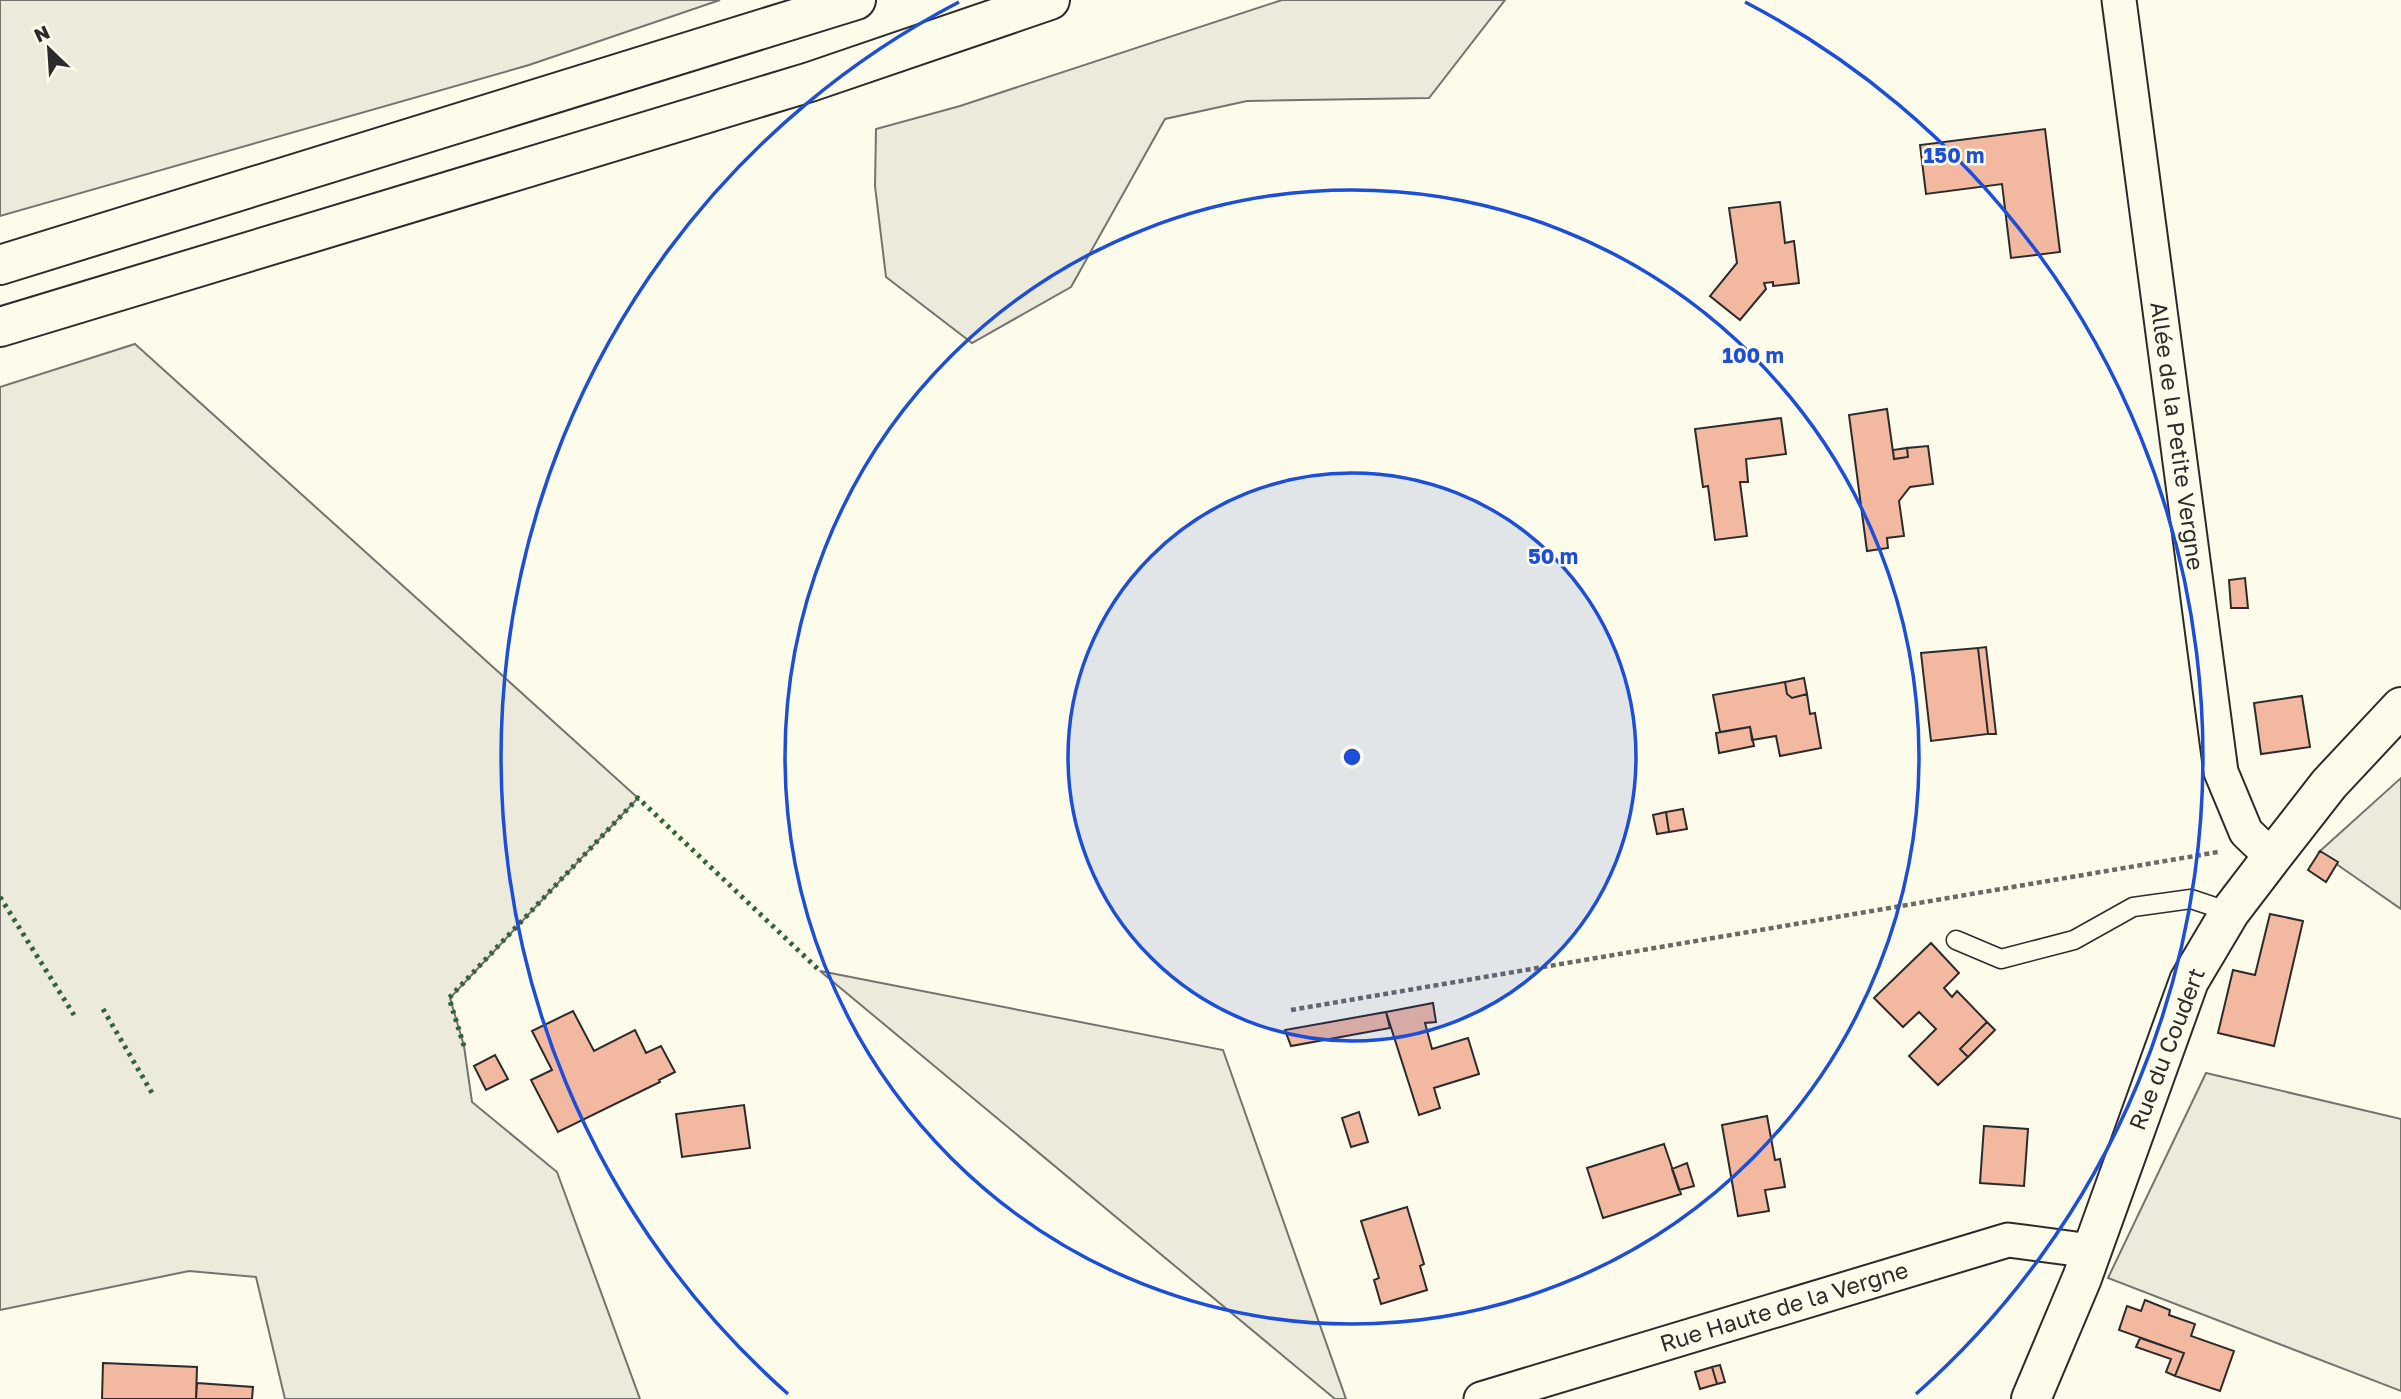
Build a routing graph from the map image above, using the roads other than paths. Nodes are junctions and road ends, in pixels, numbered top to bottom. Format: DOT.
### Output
graph roads {
  1 [pos="856,0"];
  2 [pos="1050,0"];
  3 [pos="2119,0"];
  4 [pos="0,265"];
  5 [pos="0,327"];
  6 [pos="2401,707"];
  7 [pos="2259,845"];
  8 [pos="2230,912"];
  9 [pos="1956,940"];
  10 [pos="2090,1254"];
  11 [pos="1480,1399"];
  12 [pos="2031,1399"];
  1 -- 4 [label="main road"];
  2 -- 5 [label="main road"];
  3 -- 7 [label="street, Allée de la Petite Vergne"];
  6 -- 7 [label="main road, Rue du Coudert"];
  7 -- 8 [label="main road, Rue du Coudert"];
  8 -- 9 [label="lane"];
  8 -- 10 [label="main road, Rue du Coudert"];
  10 -- 11 [label="street, Rue Haute de la Vergne"];
  10 -- 12 [label="main road, Rue du Coudert"];
}
